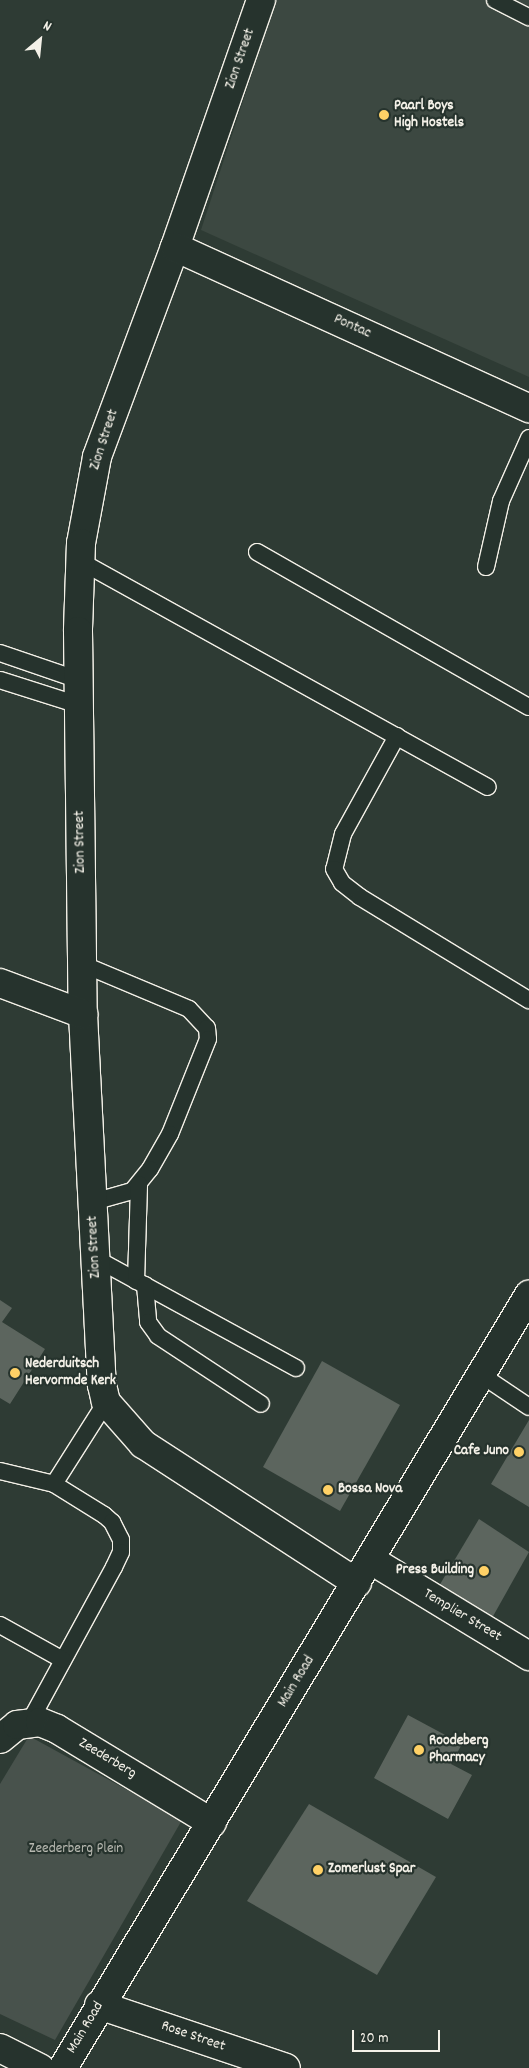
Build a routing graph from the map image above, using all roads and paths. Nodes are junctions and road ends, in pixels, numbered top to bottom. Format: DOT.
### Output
graph roads {
  1 [pos="261,0"];
  2 [pos="495,0"];
  3 [pos="529,17"];
  4 [pos="175,247"];
  5 [pos="529,408"];
  6 [pos="529,438"];
  7 [pos="257,552"];
  8 [pos="80,561"];
  9 [pos="486,567"];
  10 [pos="0,653"];
  11 [pos="0,680"];
  12 [pos="79,693"];
  13 [pos="529,706"];
  14 [pos="397,736"];
  15 [pos="488,787"];
  16 [pos="82,964"];
  17 [pos="0,983"];
  18 [pos="529,1000"];
  19 [pos="83,1014"];
  20 [pos="139,1184"];
  21 [pos="93,1202"];
  22 [pos="95,1258"];
  23 [pos="140,1283"];
  24 [pos="529,1295"];
  25 [pos="296,1368"];
  26 [pos="483,1376"];
  27 [pos="106,1402"];
  28 [pos="260,1404"];
  29 [pos="529,1407"];
  30 [pos="0,1471"];
  31 [pos="54,1484"];
  32 [pos="364,1572"];
  33 [pos="0,1624"];
  34 [pos="529,1656"];
  35 [pos="63,1660"];
  36 [pos="30,1721"];
  37 [pos="0,1739"];
  38 [pos="212,1823"];
  39 [pos="100,2006"];
  40 [pos="0,2048"];
  41 [pos="40,2068"];
  42 [pos="63,2068"];
  43 [pos="286,2068"];
  1 -- 4 [label="street, Zion Street"];
  2 -- 3 [label="lane"];
  4 -- 5 [label="street, Pontac"];
  4 -- 8 [label="street, Zion Street"];
  6 -- 9 [label="lane"];
  7 -- 13 [label="lane"];
  8 -- 12 [label="street, Zion Street"];
  8 -- 14 [label="lane"];
  10 -- 12 [label="lane"];
  11 -- 12 [label="lane"];
  12 -- 16 [label="street, Zion Street"];
  14 -- 15 [label="lane"];
  14 -- 18 [label="lane"];
  16 -- 19 [label="street, Zion Street"];
  16 -- 20 [label="lane"];
  17 -- 19 [label="street"];
  19 -- 21 [label="street, Zion Street"];
  20 -- 21 [label="lane"];
  20 -- 23 [label="lane"];
  21 -- 22 [label="street, Zion Street"];
  22 -- 23 [label="lane"];
  22 -- 27 [label="street, Zion Street"];
  23 -- 25 [label="lane"];
  23 -- 28 [label="lane"];
  24 -- 26 [label="street, Main Road"];
  26 -- 29 [label="lane"];
  26 -- 32 [label="street, Main Road"];
  27 -- 31 [label="lane"];
  27 -- 32 [label="street"];
  30 -- 31 [label="lane"];
  31 -- 35 [label="lane"];
  32 -- 34 [label="street, Templier Street"];
  32 -- 38 [label="street, Main Road"];
  33 -- 35 [label="lane"];
  35 -- 36 [label="lane"];
  36 -- 37 [label="street"];
  36 -- 38 [label="street, Zeederberg"];
  38 -- 39 [label="street, Main Road"];
  39 -- 42 [label="street, Main Road"];
  39 -- 43 [label="street, Rose Street"];
  40 -- 41 [label="street"];
}
